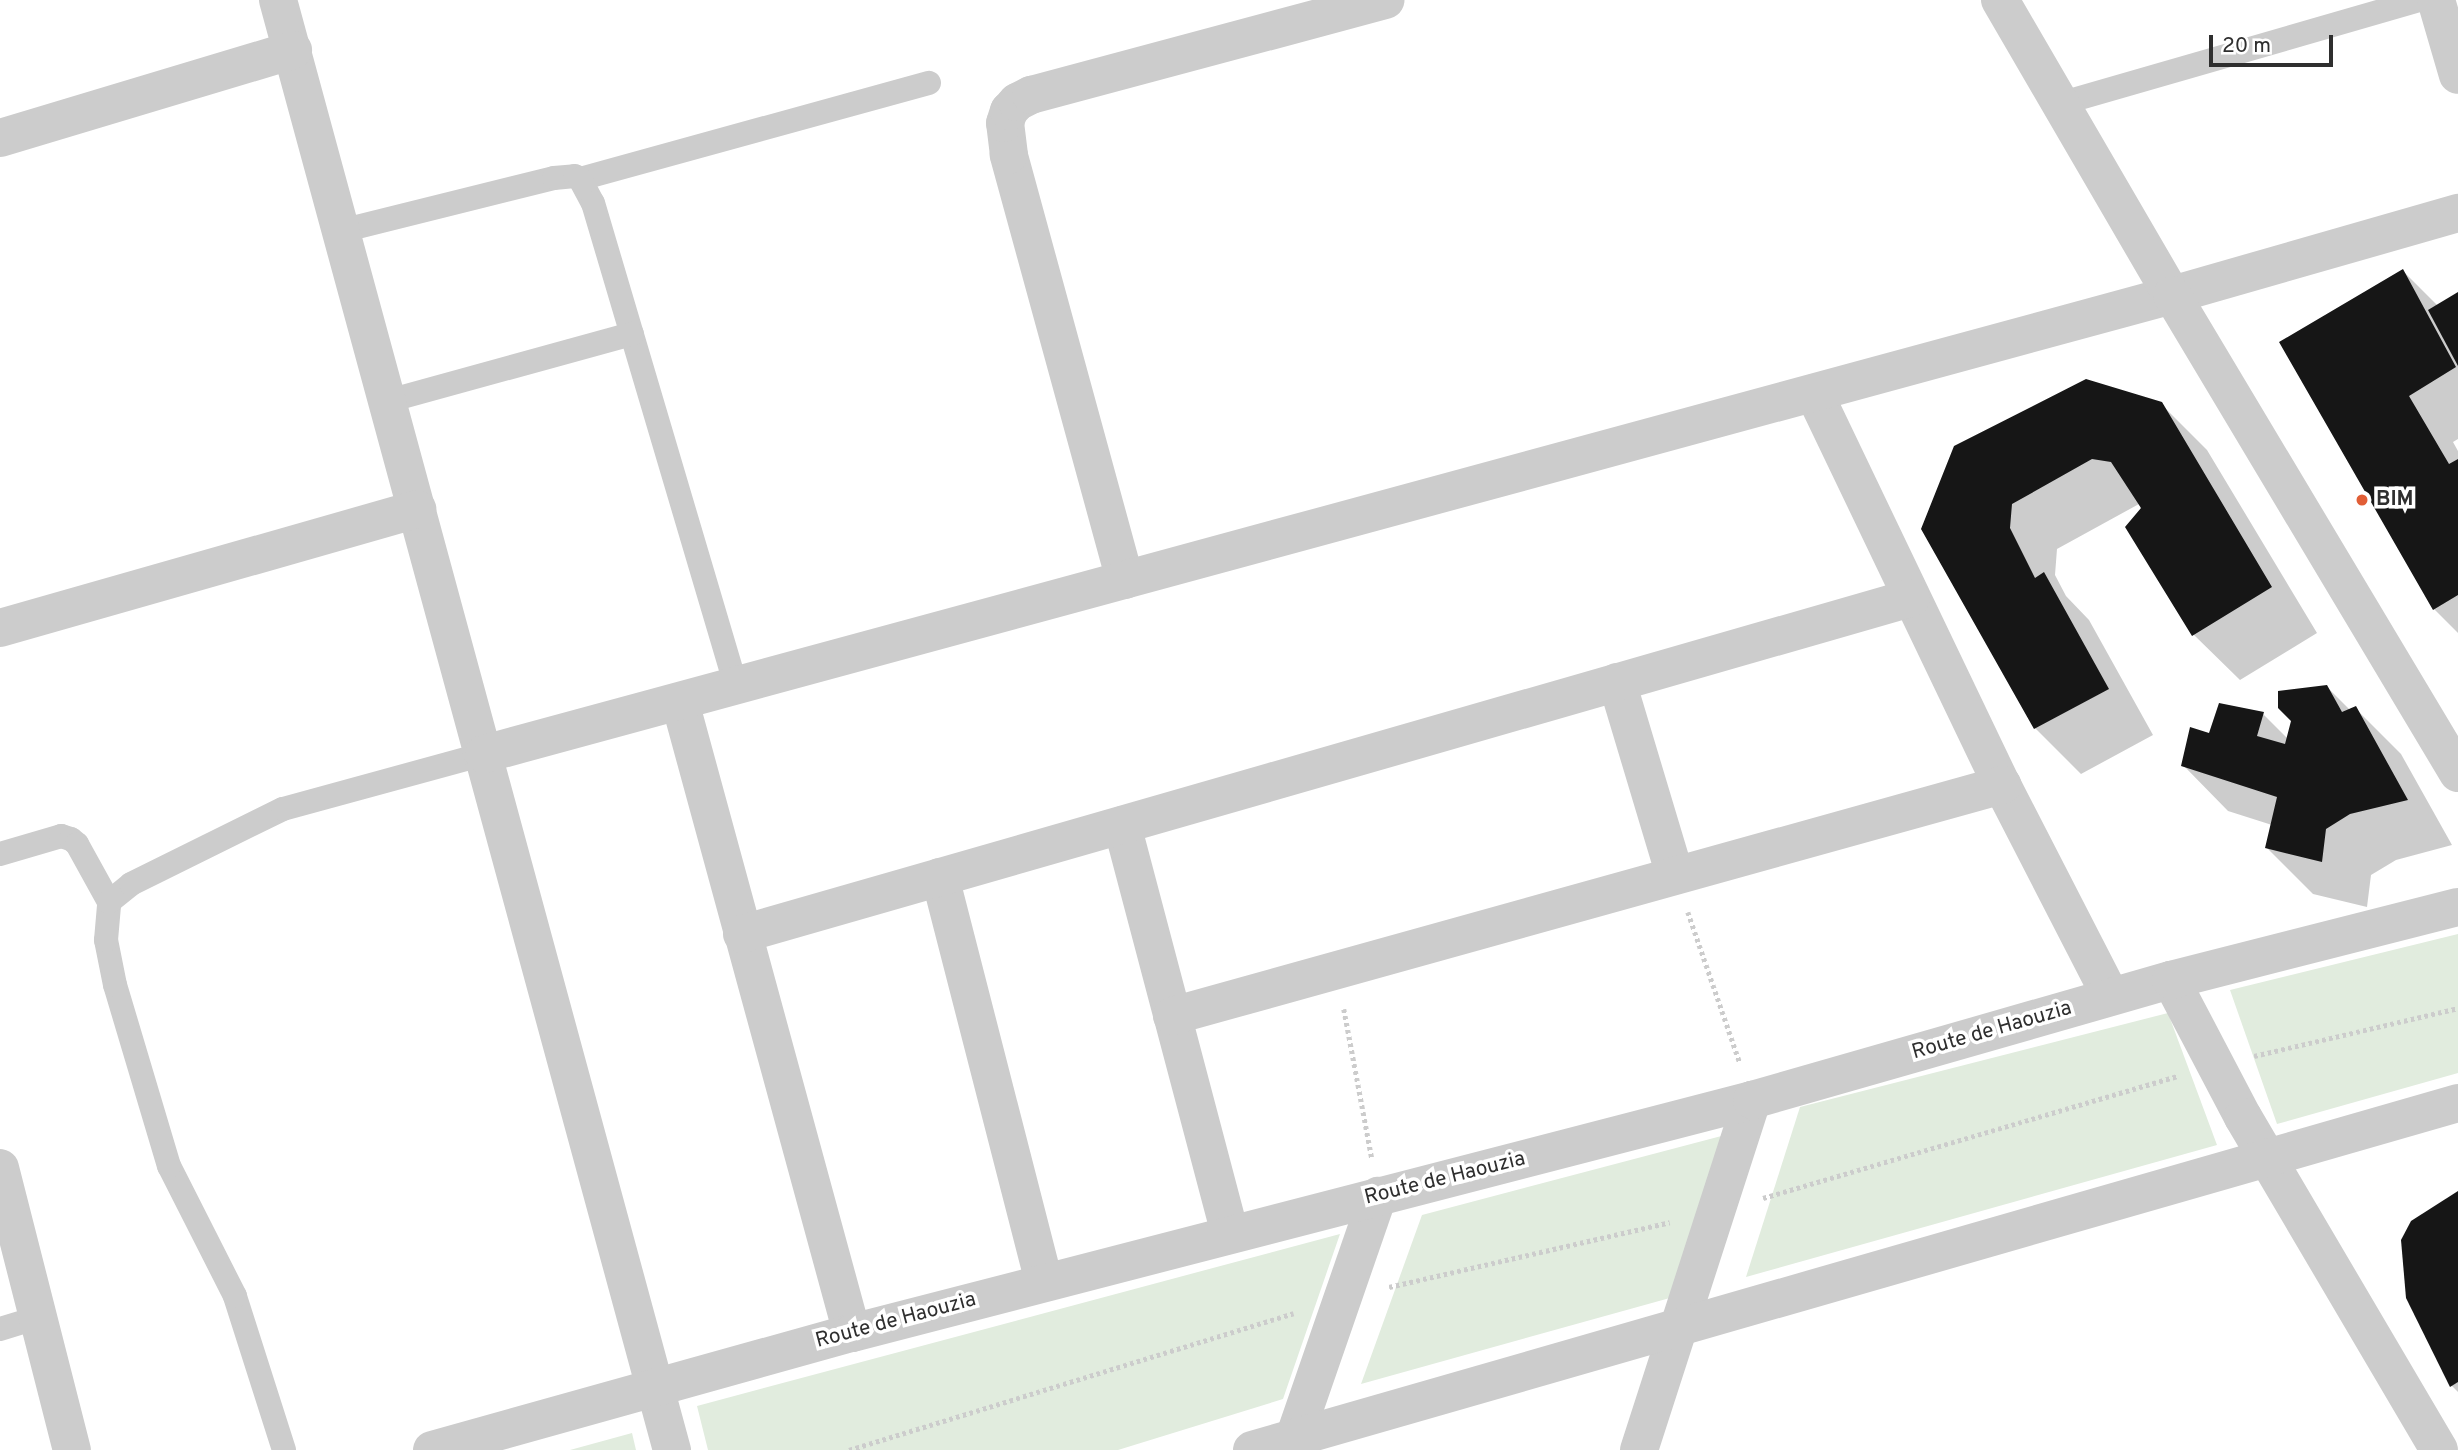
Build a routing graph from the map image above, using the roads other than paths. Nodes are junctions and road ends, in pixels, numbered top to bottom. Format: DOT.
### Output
graph roads {
  1 [pos="278,0"];
  2 [pos="1386,0"];
  3 [pos="2000,0"];
  4 [pos="2419,0"];
  5 [pos="2435,0"];
  6 [pos="293,50"];
  7 [pos="2458,75"];
  8 [pos="929,83"];
  9 [pos="2059,104"];
  10 [pos="0,138"];
  11 [pos="580,179"];
  12 [pos="2458,213"];
  13 [pos="341,231"];
  14 [pos="2172,295"];
  15 [pos="632,334"];
  16 [pos="1814,393"];
  17 [pos="388,401"];
  18 [pos="417,509"];
  19 [pos="1125,580"];
  20 [pos="1911,598"];
  21 [pos="0,628"];
  22 [pos="1617,682"];
  23 [pos="736,686"];
  24 [pos="680,702"];
  25 [pos="484,754"];
  26 [pos="2458,773"];
  27 [pos="2002,785"];
  28 [pos="1122,825"];
  29 [pos="0,854"];
  30 [pos="1675,875"];
  31 [pos="940,877"];
  32 [pos="109,902"];
  33 [pos="2458,906"];
  34 [pos="742,934"];
  35 [pos="2171,980"];
  36 [pos="2111,997"];
  37 [pos="1172,1016"];
  38 [pos="1752,1100"];
  39 [pos="2458,1103"];
  40 [pos="2270,1159"];
  41 [pos="0,1168"];
  42 [pos="1378,1196"];
  43 [pos="1230,1233"];
  44 [pos="1044,1282"];
  45 [pos="36,1318"];
  46 [pos="1679,1326"];
  47 [pos="0,1329"];
  48 [pos="852,1333"];
  49 [pos="656,1387"];
  50 [pos="1292,1444"];
  51 [pos="72,1450"];
  52 [pos="284,1450"];
  53 [pos="432,1450"];
  54 [pos="672,1450"];
  55 [pos="1252,1450"];
  56 [pos="1639,1450"];
  57 [pos="2439,1450"];
  1 -- 6 [label="street"];
  2 -- 19 [label="street"];
  3 -- 9 [label="street"];
  4 -- 9 [label="lane"];
  5 -- 7 [label="street"];
  6 -- 10 [label="street"];
  6 -- 13 [label="street"];
  8 -- 11 [label="lane"];
  9 -- 14 [label="street"];
  11 -- 13 [label="lane"];
  11 -- 15 [label="lane"];
  12 -- 14 [label="street"];
  13 -- 17 [label="street"];
  14 -- 16 [label="street"];
  14 -- 26 [label="street"];
  15 -- 17 [label="lane"];
  15 -- 23 [label="lane"];
  16 -- 19 [label="street"];
  16 -- 20 [label="street"];
  17 -- 18 [label="street"];
  18 -- 21 [label="street"];
  18 -- 25 [label="street"];
  19 -- 23 [label="street"];
  20 -- 22 [label="street"];
  20 -- 27 [label="street"];
  22 -- 28 [label="street"];
  22 -- 30 [label="street"];
  23 -- 24 [label="street"];
  24 -- 25 [label="street"];
  24 -- 34 [label="street"];
  25 -- 32 [label="lane"];
  25 -- 49 [label="street"];
  27 -- 30 [label="street"];
  27 -- 36 [label="street"];
  28 -- 31 [label="street"];
  28 -- 37 [label="street"];
  29 -- 32 [label="lane"];
  30 -- 37 [label="street"];
  31 -- 34 [label="street"];
  31 -- 44 [label="street"];
  32 -- 52 [label="lane"];
  33 -- 35 [label="street, Route de Haouzia"];
  34 -- 48 [label="street"];
  35 -- 36 [label="street, Route de Haouzia"];
  35 -- 40 [label="street"];
  36 -- 38 [label="street, Route de Haouzia"];
  37 -- 43 [label="street"];
  38 -- 42 [label="street, Route de Haouzia"];
  38 -- 46 [label="street"];
  39 -- 40 [label="street"];
  40 -- 46 [label="street"];
  40 -- 57 [label="street"];
  41 -- 45 [label="street"];
  42 -- 43 [label="street, Route de Haouzia"];
  42 -- 50 [label="street"];
  43 -- 44 [label="street, Route de Haouzia"];
  44 -- 48 [label="street, Route de Haouzia"];
  45 -- 47 [label="lane"];
  45 -- 51 [label="street"];
  46 -- 50 [label="street"];
  46 -- 56 [label="street"];
  48 -- 49 [label="street, Route de Haouzia"];
  49 -- 53 [label="street, Route de Haouzia"];
  49 -- 54 [label="street"];
  50 -- 55 [label="street"];
}
